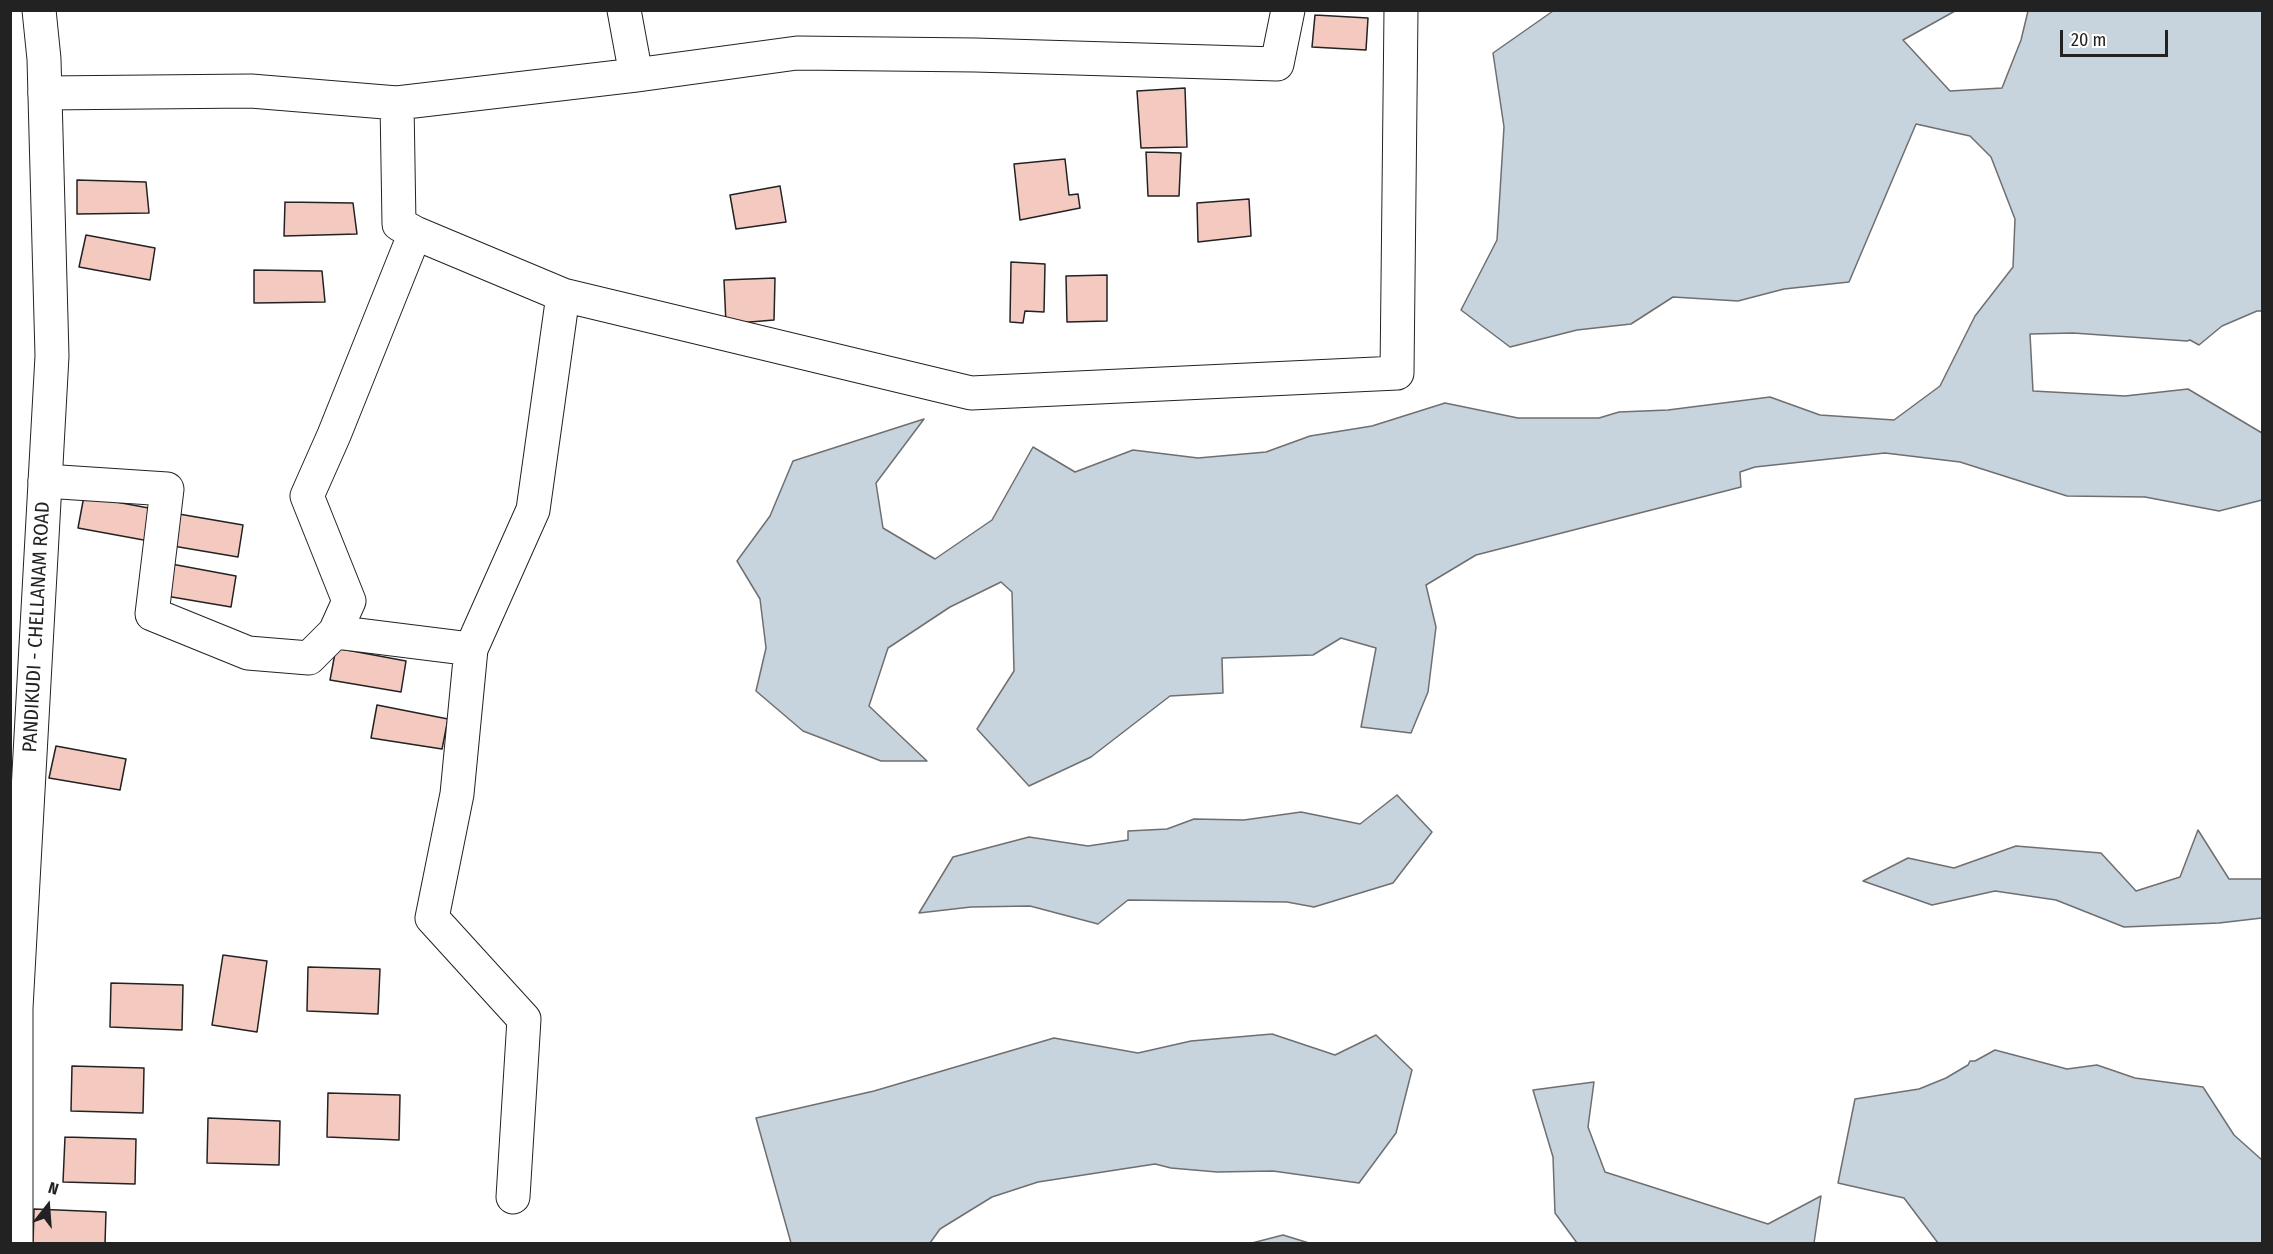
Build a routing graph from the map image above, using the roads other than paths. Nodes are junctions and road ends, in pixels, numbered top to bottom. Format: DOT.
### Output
graph roads {
  1 [pos="39,10"];
  2 [pos="624,10"];
  3 [pos="1288,10"];
  4 [pos="1401,10"];
  5 [pos="636,75"];
  6 [pos="45,93"];
  7 [pos="397,103"];
  8 [pos="415,233"];
  9 [pos="563,295"];
  10 [pos="45,481"];
  11 [pos="335,632"];
  12 [pos="471,649"];
  13 [pos="513,1197"];
  14 [pos="16,1244"];
  1 -- 6 [label="street, PANDIKUDI - CHELLANAM ROAD"];
  2 -- 5 [label="street"];
  3 -- 5 [label="street"];
  4 -- 9 [label="street"];
  5 -- 7 [label="street"];
  6 -- 7 [label="street"];
  6 -- 10 [label="street, PANDIKUDI - CHELLANAM ROAD"];
  7 -- 8 [label="street"];
  8 -- 9 [label="street"];
  8 -- 11 [label="street"];
  9 -- 12 [label="street"];
  10 -- 11 [label="street"];
  10 -- 14 [label="street, PANDIKUDI - CHELLANAM ROAD"];
  11 -- 12 [label="street"];
  12 -- 13 [label="street"];
}
